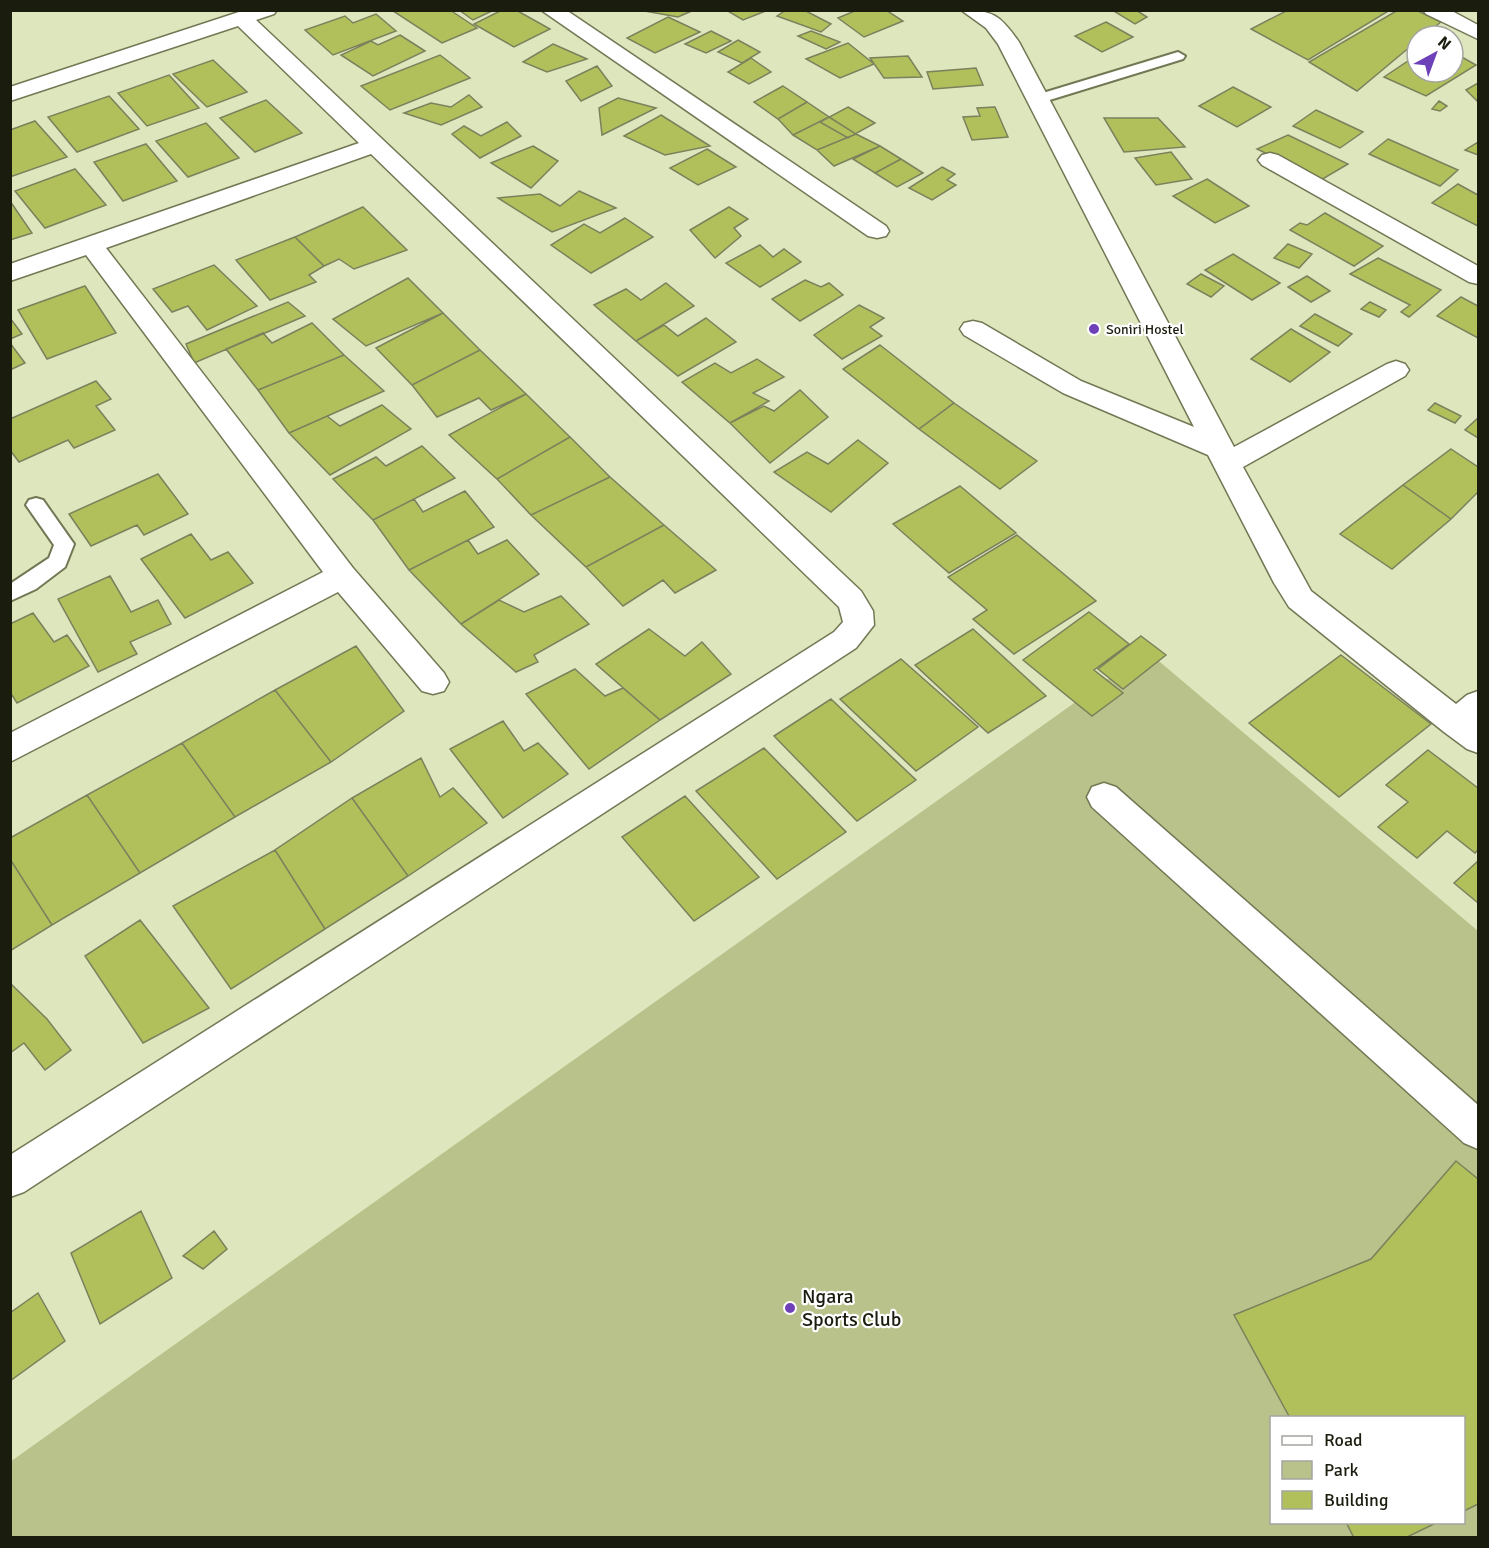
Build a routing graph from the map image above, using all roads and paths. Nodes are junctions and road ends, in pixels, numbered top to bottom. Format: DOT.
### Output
graph roads {
  1 [pos="551,10"];
  2 [pos="971,10"];
  3 [pos="1433,10"];
  4 [pos="255,15"];
  5 [pos="1479,33"];
  6 [pos="1178,56"];
  7 [pos="10,94"];
  8 [pos="1038,99"];
  9 [pos="374,145"];
  10 [pos="1270,160"];
  11 [pos="877,231"];
  12 [pos="90,244"];
  13 [pos="10,273"];
  14 [pos="1479,276"];
  15 [pos="974,329"];
  16 [pos="1396,370"];
  17 [pos="1224,456"];
  18 [pos="36,505"];
  19 [pos="342,576"];
  20 [pos="10,593"];
  21 [pos="433,682"];
  22 [pos="1471,722"];
  23 [pos="10,749"];
  24 [pos="1104,797"];
  25 [pos="1479,1130"];
  26 [pos="10,1178"];
  1 -- 11 [label="street"];
  2 -- 8 [label="street"];
  3 -- 5 [label="street"];
  4 -- 7 [label="street"];
  4 -- 9 [label="street"];
  6 -- 8 [label="lane"];
  8 -- 17 [label="street"];
  9 -- 12 [label="street"];
  9 -- 26 [label="street"];
  10 -- 14 [label="street"];
  12 -- 13 [label="street"];
  12 -- 19 [label="street"];
  15 -- 17 [label="street"];
  16 -- 17 [label="street"];
  17 -- 22 [label="street"];
  18 -- 20 [label="lane"];
  19 -- 21 [label="street"];
  19 -- 23 [label="street"];
  24 -- 25 [label="street"];
}
